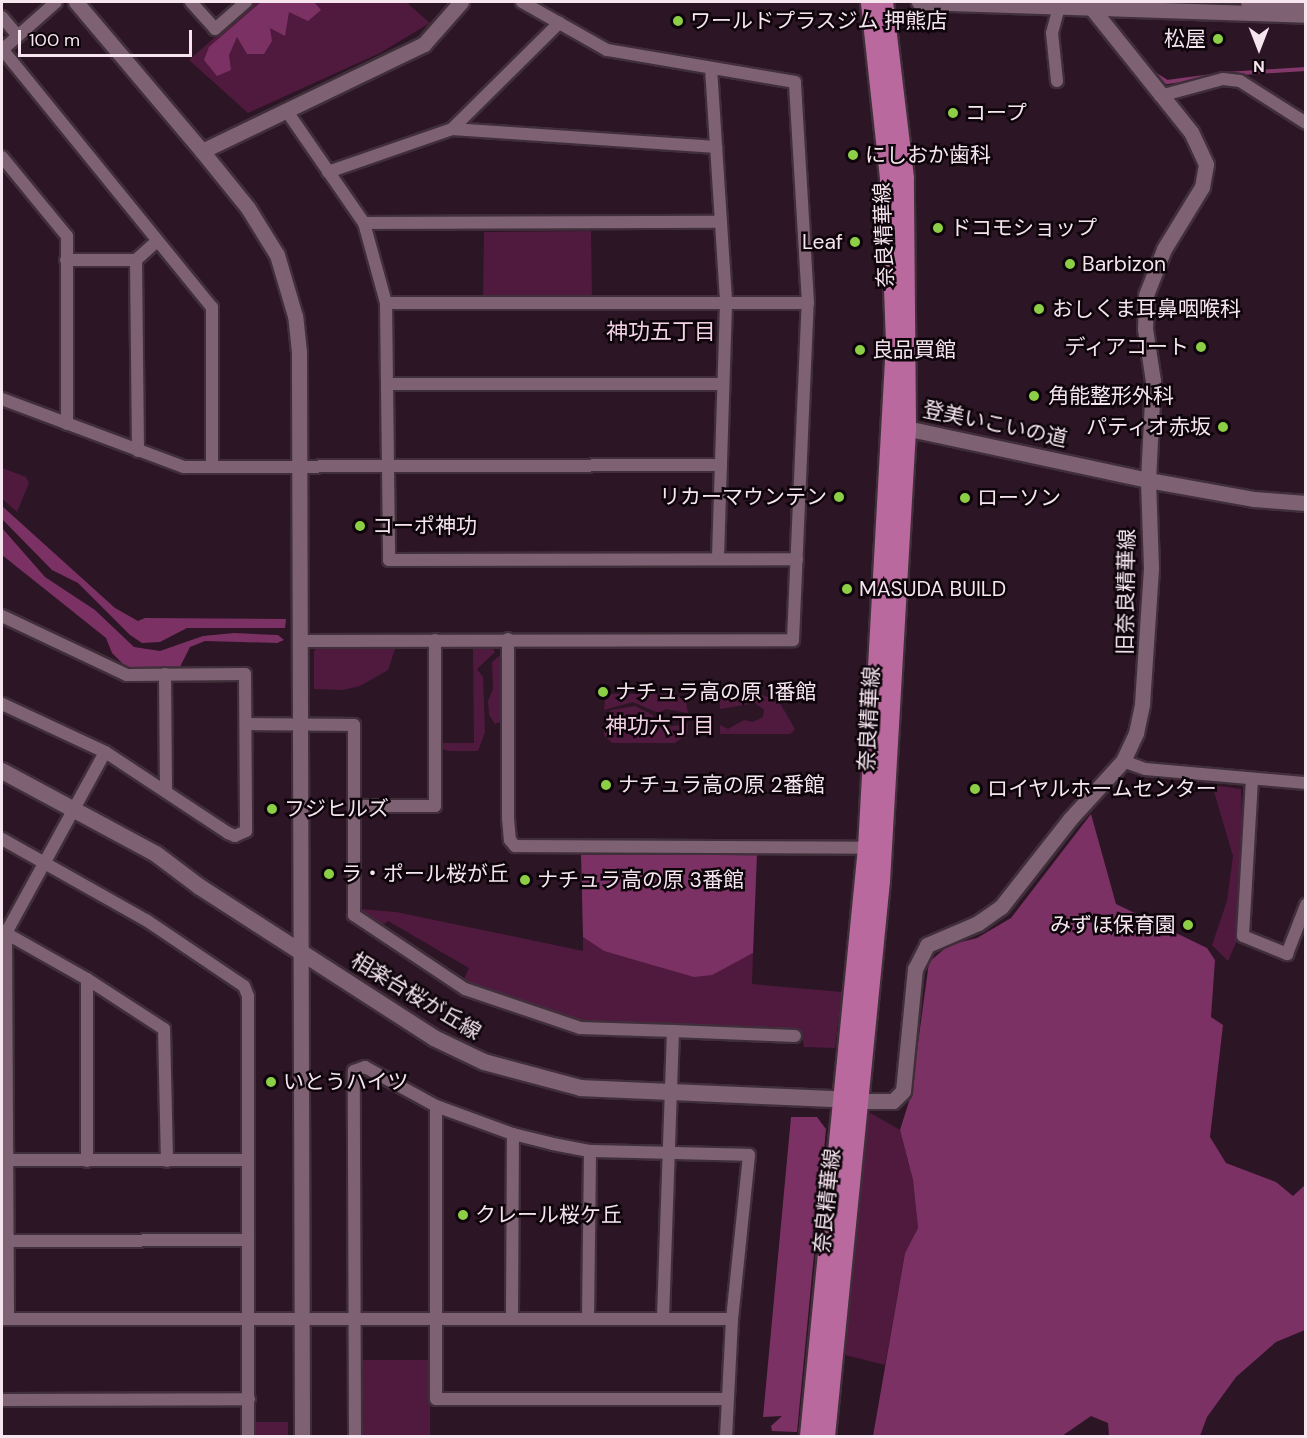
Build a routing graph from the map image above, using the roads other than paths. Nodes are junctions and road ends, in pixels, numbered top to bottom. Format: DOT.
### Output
graph roads {
  1 [pos="56,2"];
  2 [pos="76,2"];
  3 [pos="191,2"];
  4 [pos="246,2"];
  5 [pos="461,2"];
  6 [pos="522,2"];
  7 [pos="870,2"];
  8 [pos="884,2"];
  9 [pos="918,2"];
  10 [pos="1248,2"];
  11 [pos="1305,2"];
  12 [pos="1090,4"];
  13 [pos="1059,6"];
  14 [pos="1305,15"];
  15 [pos="2,17"];
  16 [pos="559,23"];
  17 [pos="17,35"];
  18 [pos="2,50"];
  19 [pos="711,68"];
  20 [pos="1057,81"];
  21 [pos="1160,96"];
  22 [pos="286,110"];
  23 [pos="1305,123"];
  24 [pos="452,129"];
  25 [pos="716,147"];
  26 [pos="202,151"];
  27 [pos="2,157"];
  28 [pos="328,172"];
  29 [pos="721,222"];
  30 [pos="364,223"];
  31 [pos="157,241"];
  32 [pos="66,260"];
  33 [pos="136,260"];
  34 [pos="386,303"];
  35 [pos="726,303"];
  36 [pos="808,303"];
  37 [pos="387,384"];
  38 [pos="723,384"];
  39 [pos="2,399"];
  40 [pos="67,424"];
  41 [pos="888,425"];
  42 [pos="908,426"];
  43 [pos="138,451"];
  44 [pos="721,465"];
  45 [pos="388,466"];
  46 [pos="212,467"];
  47 [pos="300,467"];
  48 [pos="1148,480"];
  49 [pos="1305,503"];
  50 [pos="718,559"];
  51 [pos="797,559"];
  52 [pos="2,616"];
  53 [pos="508,639"];
  54 [pos="435,640"];
  55 [pos="300,641"];
  56 [pos="165,674"];
  57 [pos="2,704"];
  58 [pos="246,724"];
  59 [pos="300,724"];
  60 [pos="105,752"];
  61 [pos="1123,761"];
  62 [pos="2,771"];
  63 [pos="1252,779"];
  64 [pos="1305,783"];
  65 [pos="166,791"];
  66 [pos="354,806"];
  67 [pos="76,808"];
  68 [pos="2,839"];
  69 [pos="867,848"];
  70 [pos="45,863"];
  71 [pos="1305,905"];
  72 [pos="4,932"];
  73 [pos="300,951"];
  74 [pos="87,979"];
  75 [pos="673,1031"];
  76 [pos="795,1036"];
  77 [pos="4,1079"];
  78 [pos="670,1094"];
  79 [pos="851,1100"];
  80 [pos="436,1106"];
  81 [pos="513,1134"];
  82 [pos="590,1151"];
  83 [pos="668,1152"];
  84 [pos="4,1160"];
  85 [pos="247,1160"];
  86 [pos="87,1161"];
  87 [pos="167,1161"];
  88 [pos="248,1240"];
  89 [pos="4,1241"];
  90 [pos="512,1318"];
  91 [pos="588,1318"];
  92 [pos="663,1318"];
  93 [pos="732,1318"];
  94 [pos="5,1319"];
  95 [pos="301,1319"];
  96 [pos="355,1319"];
  97 [pos="436,1319"];
  98 [pos="248,1320"];
  99 [pos="249,1399"];
  100 [pos="726,1399"];
  101 [pos="2,1400"];
  102 [pos="248,1437"];
  103 [pos="302,1437"];
  104 [pos="355,1437"];
  105 [pos="726,1437"];
  106 [pos="810,1437"];
  107 [pos="826,1437"];
  1 -- 17 [label="street"];
  2 -- 26 [label="street"];
  3 -- 4 [label="street"];
  5 -- 22 [label="street"];
  6 -- 16 [label="street"];
  7 -- 41 [label="main road, 奈良精華線"];
  8 -- 42 [label="main road, 奈良精華線"];
  9 -- 13 [label="street"];
  10 -- 11 [label="street"];
  12 -- 13 [label="street"];
  12 -- 14 [label="street"];
  12 -- 21 [label="street, 旧奈良精華線"];
  13 -- 20 [label="street"];
  15 -- 17 [label="street"];
  16 -- 19 [label="street"];
  16 -- 24 [label="street"];
  17 -- 18 [label="street"];
  18 -- 31 [label="street"];
  19 -- 25 [label="street"];
  19 -- 36 [label="street"];
  21 -- 23 [label="street"];
  21 -- 48 [label="street, 旧奈良精華線"];
  22 -- 26 [label="street"];
  22 -- 28 [label="street"];
  24 -- 25 [label="street"];
  24 -- 28 [label="street"];
  25 -- 29 [label="street"];
  26 -- 47 [label="street"];
  27 -- 32 [label="street"];
  28 -- 30 [label="street"];
  29 -- 30 [label="street"];
  29 -- 35 [label="street"];
  30 -- 34 [label="street"];
  31 -- 33 [label="street"];
  31 -- 46 [label="street"];
  32 -- 33 [label="street"];
  32 -- 40 [label="street"];
  33 -- 43 [label="street"];
  34 -- 35 [label="street"];
  34 -- 37 [label="street"];
  35 -- 36 [label="street"];
  35 -- 38 [label="street"];
  36 -- 51 [label="street"];
  37 -- 38 [label="street"];
  37 -- 45 [label="street"];
  38 -- 44 [label="street"];
  39 -- 40 [label="street"];
  40 -- 43 [label="street"];
  41 -- 42 [label="street, 登美いこいの道"];
  41 -- 69 [label="main road, 奈良精華線"];
  42 -- 48 [label="street, 登美いこいの道"];
  42 -- 79 [label="main road, 奈良精華線"];
  43 -- 46 [label="street"];
  44 -- 45 [label="street"];
  44 -- 50 [label="street"];
  45 -- 47 [label="street"];
  45 -- 50 [label="street"];
  46 -- 47 [label="street"];
  47 -- 55 [label="street"];
  48 -- 49 [label="street, 登美いこいの道"];
  48 -- 61 [label="street, 旧奈良精華線"];
  50 -- 51 [label="street"];
  51 -- 53 [label="street"];
  52 -- 56 [label="street"];
  53 -- 54 [label="street"];
  53 -- 69 [label="street"];
  54 -- 55 [label="street"];
  54 -- 66 [label="street"];
  55 -- 59 [label="street"];
  56 -- 58 [label="street"];
  56 -- 65 [label="street"];
  57 -- 60 [label="street"];
  58 -- 59 [label="street"];
  58 -- 65 [label="street"];
  59 -- 66 [label="street"];
  59 -- 73 [label="street"];
  60 -- 65 [label="street"];
  60 -- 67 [label="street"];
  61 -- 63 [label="street"];
  61 -- 79 [label="street, 旧奈良精華線"];
  62 -- 67 [label="main road, 相楽台桜が丘線"];
  63 -- 64 [label="street"];
  63 -- 71 [label="street"];
  66 -- 75 [label="street"];
  67 -- 70 [label="street"];
  67 -- 73 [label="main road, 相楽台桜が丘線"];
  68 -- 70 [label="street"];
  69 -- 79 [label="main road, 奈良精華線"];
  70 -- 72 [label="street"];
  70 -- 85 [label="street"];
  72 -- 74 [label="street"];
  72 -- 77 [label="street"];
  73 -- 78 [label="main road, 相楽台桜が丘線"];
  73 -- 95 [label="street"];
  74 -- 86 [label="street"];
  74 -- 87 [label="street"];
  75 -- 76 [label="street"];
  75 -- 78 [label="street"];
  77 -- 84 [label="street"];
  78 -- 79 [label="main road, 相楽台桜が丘線"];
  78 -- 83 [label="street"];
  79 -- 106 [label="main road, 奈良精華線"];
  79 -- 107 [label="main road, 奈良精華線"];
  80 -- 81 [label="street"];
  80 -- 96 [label="street"];
  80 -- 97 [label="street"];
  81 -- 82 [label="street"];
  81 -- 90 [label="street"];
  82 -- 83 [label="street"];
  82 -- 91 [label="street"];
  83 -- 92 [label="street"];
  83 -- 93 [label="street"];
  84 -- 86 [label="street"];
  84 -- 89 [label="street"];
  85 -- 87 [label="street"];
  85 -- 88 [label="street"];
  86 -- 87 [label="street"];
  88 -- 89 [label="street"];
  88 -- 98 [label="street"];
  89 -- 94 [label="street"];
  90 -- 91 [label="street"];
  90 -- 97 [label="street"];
  91 -- 92 [label="street"];
  92 -- 93 [label="street"];
  93 -- 100 [label="street"];
  94 -- 98 [label="street"];
  95 -- 96 [label="street"];
  95 -- 98 [label="street"];
  95 -- 103 [label="street"];
  96 -- 97 [label="street"];
  96 -- 104 [label="street"];
  97 -- 100 [label="street"];
  98 -- 99 [label="street"];
  99 -- 101 [label="street"];
  99 -- 102 [label="street"];
  100 -- 105 [label="street"];
}
